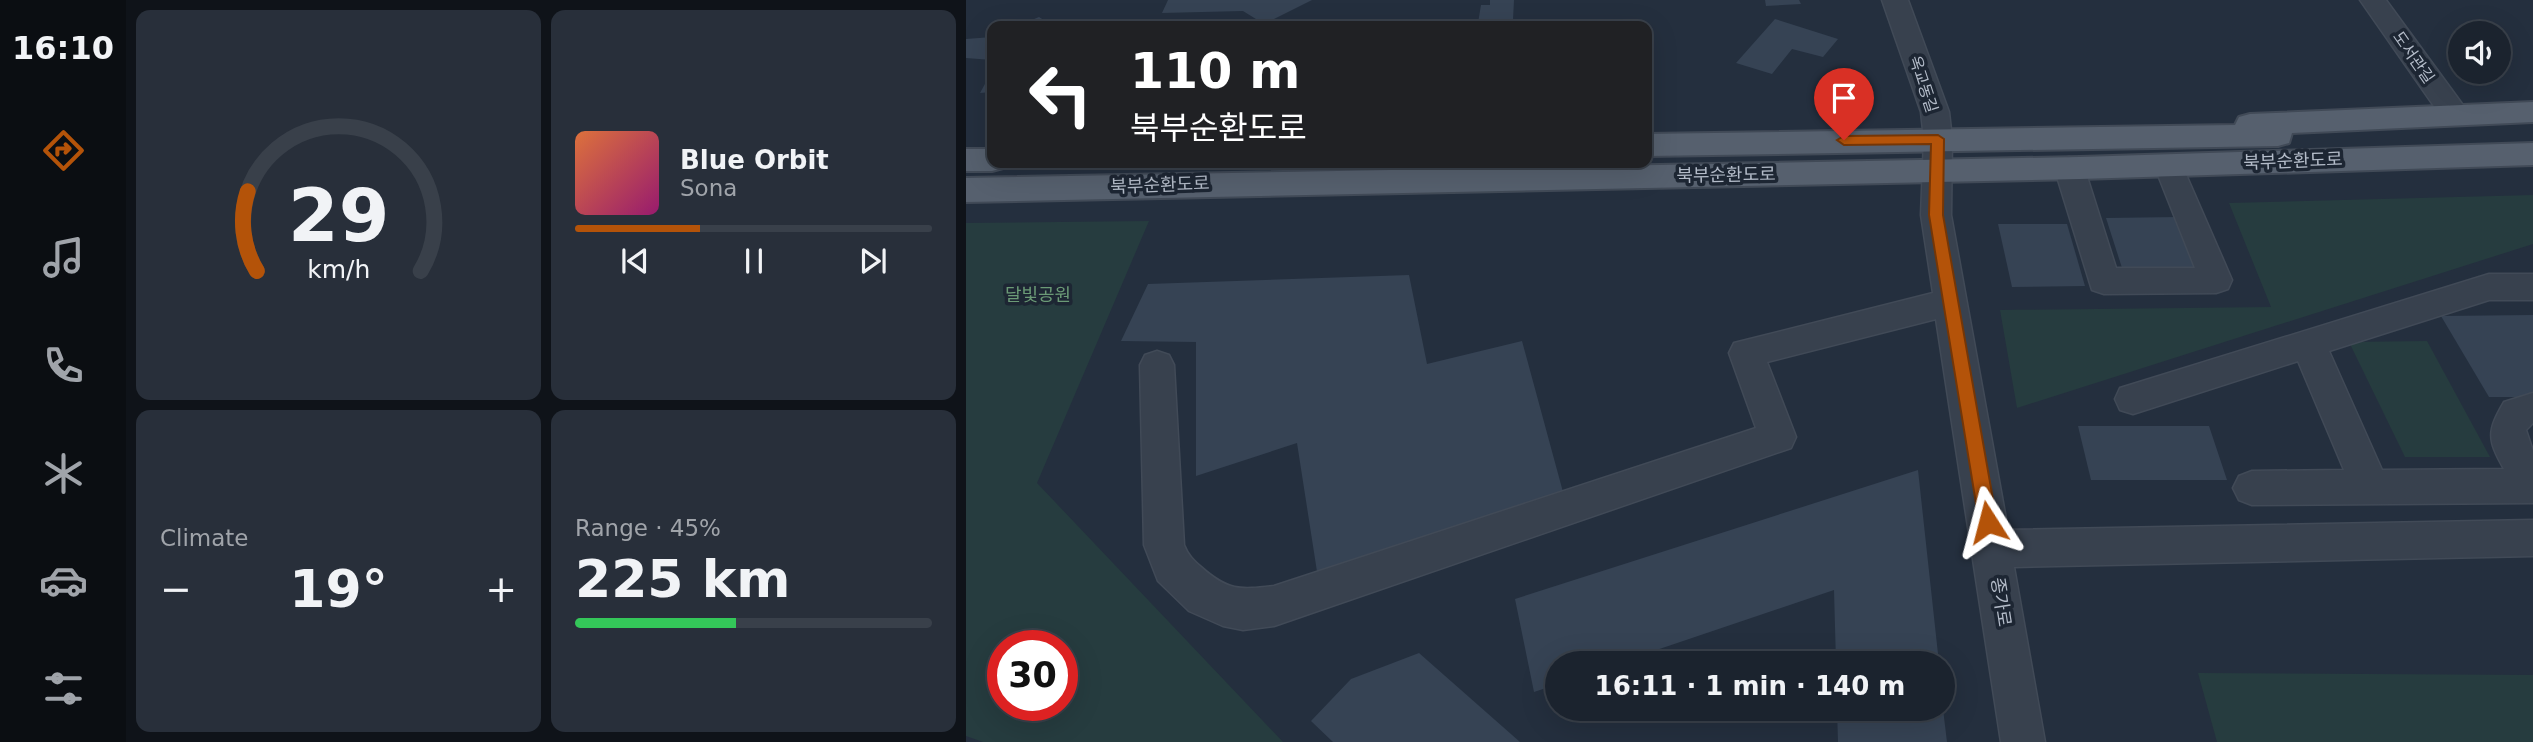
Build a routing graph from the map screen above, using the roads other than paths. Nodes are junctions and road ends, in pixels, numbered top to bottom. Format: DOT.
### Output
graph roads {
  1 [pos="1895,0"];
  2 [pos="2373,0"];
  3 [pos="2533,112"];
  4 [pos="2455,115"];
  5 [pos="2533,127"];
  6 [pos="1652,145"];
  7 [pos="2394,145"];
  8 [pos="2533,154"];
  9 [pos="1937,155"];
  10 [pos="2073,158"];
  11 [pos="966,160"];
  12 [pos="987,160"];
  13 [pos="1652,165"];
  14 [pos="1576,168"];
  15 [pos="2533,169"];
  16 [pos="2171,170"];
  17 [pos="966,190"];
  18 [pos="2533,287"];
  19 [pos="1951,302"];
  20 [pos="2308,343"];
  21 [pos="1157,365"];
  22 [pos="2133,400"];
  23 [pos="2533,408"];
  24 [pos="2532,486"];
  25 [pos="2252,488"];
  26 [pos="2371,488"];
  27 [pos="2533,538"];
  28 [pos="1993,550"];
  29 [pos="2023,742"];
  1 -- 9 [label="street, 옥교동길"];
  2 -- 4 [label="street, 도서관길"];
  3 -- 4 [label="main road"];
  4 -- 10 [label="main road"];
  5 -- 7 [label="main road"];
  6 -- 9 [label="main road, 북부순환도로"];
  7 -- 8 [label="main road"];
  7 -- 10 [label="main road, 북부순환도로"];
  9 -- 10 [label="main road, 북부순환도로"];
  9 -- 13 [label="main road, 북부순환도로"];
  9 -- 19 [label="street, 종가로"];
  10 -- 16 [label="main road"];
  10 -- 16 [label="street"];
  11 -- 12 [label="main road"];
  14 -- 17 [label="main road, 북부순환도로"];
  15 -- 16 [label="main road"];
  18 -- 20 [label="street"];
  19 -- 21 [label="street"];
  19 -- 28 [label="street, 종가로"];
  20 -- 22 [label="street"];
  20 -- 26 [label="street"];
  23 -- 24 [label="street"];
  24 -- 26 [label="street"];
  25 -- 26 [label="street"];
  27 -- 28 [label="street"];
  28 -- 29 [label="street, 종가로"];
}
